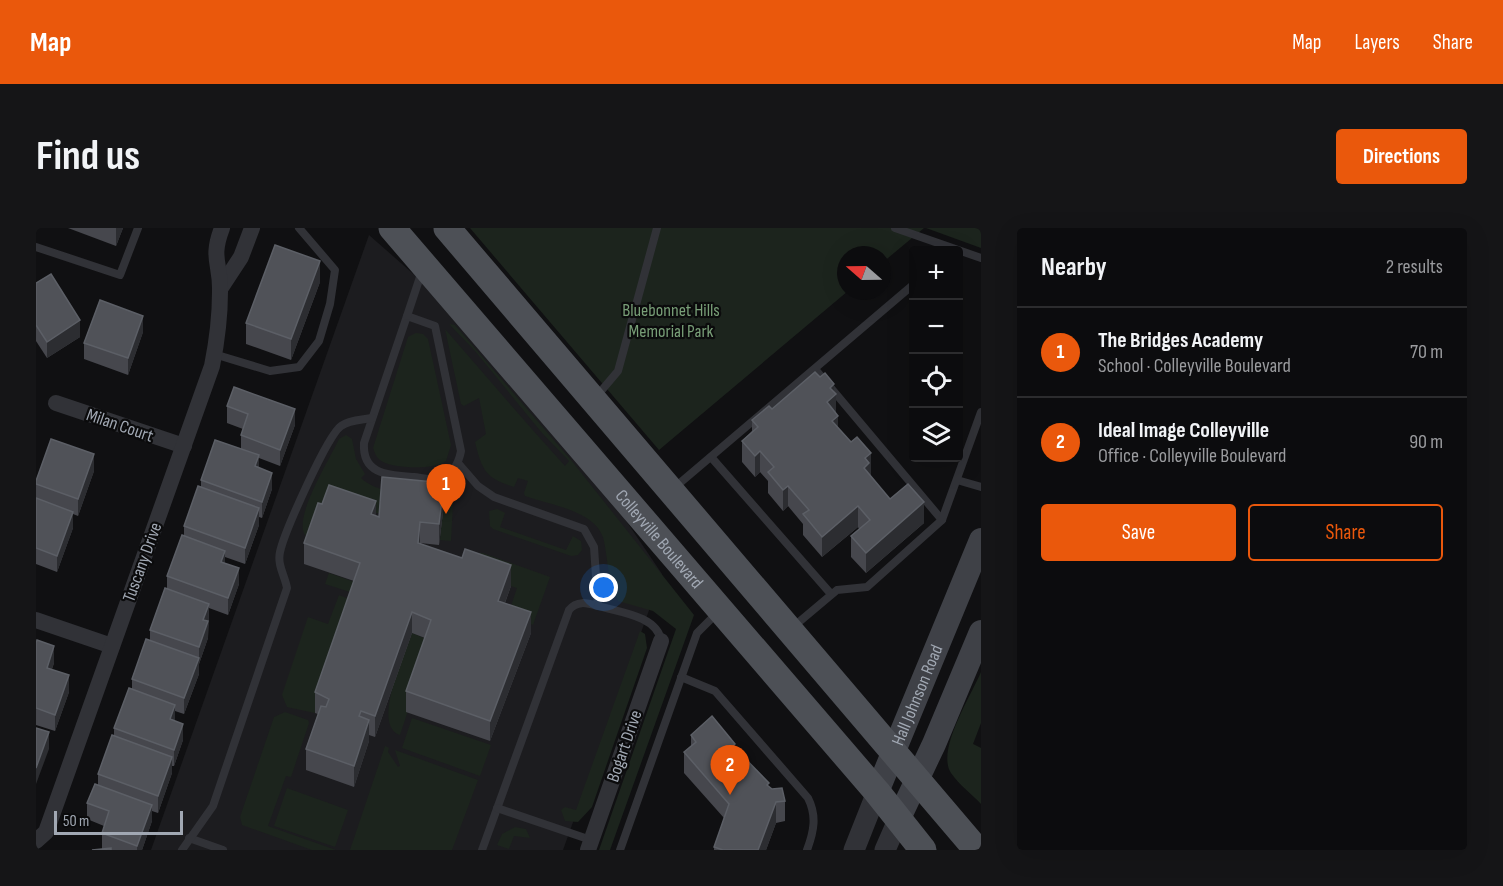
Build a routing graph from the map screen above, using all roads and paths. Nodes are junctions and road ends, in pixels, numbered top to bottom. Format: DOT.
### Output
graph roads {
  1 [pos="138,228"];
  2 [pos="222,228"];
  3 [pos="252,228"];
  4 [pos="299,228"];
  5 [pos="392,228"];
  6 [pos="447,228"];
  7 [pos="657,228"];
  8 [pos="896,228"];
  9 [pos="943,246"];
  10 [pos="36,247"];
  11 [pos="963,253"];
  12 [pos="981,258"];
  13 [pos="424,265"];
  14 [pos="909,288"];
  15 [pos="220,289"];
  16 [pos="407,316"];
  17 [pos="214,354"];
  18 [pos="815,369"];
  19 [pos="593,399"];
  20 [pos="56,403"];
  21 [pos="981,412"];
  22 [pos="372,418"];
  23 [pos="184,446"];
  24 [pos="711,457"];
  25 [pos="458,463"];
  26 [pos="957,480"];
  27 [pos="981,487"];
  28 [pos="671,490"];
  29 [pos="942,520"];
  30 [pos="981,540"];
  31 [pos="831,594"];
  32 [pos="598,606"];
  33 [pos="720,610"];
  34 [pos="36,620"];
  35 [pos="790,630"];
  36 [pos="981,632"];
  37 [pos="661,641"];
  38 [pos="112,646"];
  39 [pos="681,677"];
  40 [pos="894,751"];
  41 [pos="918,780"];
  42 [pos="877,792"];
  43 [pos="497,808"];
  44 [pos="899,818"];
  45 [pos="189,838"];
  46 [pos="41,840"];
  47 [pos="590,845"];
  48 [pos="182,850"];
  49 [pos="223,850"];
  50 [pos="482,850"];
  51 [pos="620,850"];
  52 [pos="807,850"];
  53 [pos="854,850"];
  54 [pos="885,850"];
  55 [pos="923,850"];
  56 [pos="977,850"];
  1 -- 10 [label="lane"];
  2 -- 15 [label="street, Tuscany Drive"];
  3 -- 15 [label="street, Tuscany Drive"];
  4 -- 17 [label="lane"];
  5 -- 13 [label="main road, Colleyville Boulevard"];
  6 -- 19 [label="main road"];
  7 -- 19 [label="lane"];
  8 -- 9 [label="lane"];
  11 -- 12 [label="lane"];
  13 -- 16 [label="lane"];
  13 -- 33 [label="main road, Colleyville Boulevard"];
  14 -- 18 [label="lane"];
  15 -- 17 [label="street, Tuscany Drive"];
  16 -- 22 [label="lane"];
  16 -- 25 [label="lane"];
  17 -- 23 [label="street, Tuscany Drive"];
  18 -- 24 [label="lane"];
  18 -- 29 [label="lane"];
  19 -- 28 [label="main road"];
  20 -- 23 [label="street, Milan Court"];
  21 -- 26 [label="lane"];
  22 -- 25 [label="lane"];
  22 -- 45 [label="lane"];
  23 -- 38 [label="street, Tuscany Drive"];
  24 -- 28 [label="lane"];
  24 -- 31 [label="lane"];
  25 -- 32 [label="lane"];
  26 -- 27 [label="lane"];
  26 -- 29 [label="lane"];
  28 -- 35 [label="main road"];
  29 -- 31 [label="lane"];
  30 -- 40 [label="main road, Hall Johnson Road"];
  31 -- 35 [label="lane"];
  32 -- 37 [label="lane"];
  32 -- 43 [label="lane"];
  33 -- 39 [label="lane"];
  33 -- 42 [label="main road, Colleyville Boulevard"];
  34 -- 38 [label="street"];
  35 -- 40 [label="main road"];
  36 -- 41 [label="main road, Hall Johnson Road"];
  37 -- 47 [label="street, Bogart Drive"];
  38 -- 46 [label="street, Tuscany Drive"];
  39 -- 51 [label="lane"];
  39 -- 52 [label="lane"];
  40 -- 41 [label="main road"];
  40 -- 42 [label="main road, Hall Johnson Road"];
  41 -- 44 [label="main road, Hall Johnson Road"];
  41 -- 56 [label="main road"];
  42 -- 44 [label="main road, Colleyville Boulevard"];
  42 -- 53 [label="street, Hall Johnson Road"];
  43 -- 47 [label="lane"];
  43 -- 50 [label="lane"];
  44 -- 54 [label="street, Hall Johnson Road"];
  44 -- 55 [label="main road, Colleyville Boulevard"];
  45 -- 48 [label="lane"];
  45 -- 49 [label="lane"];
}
